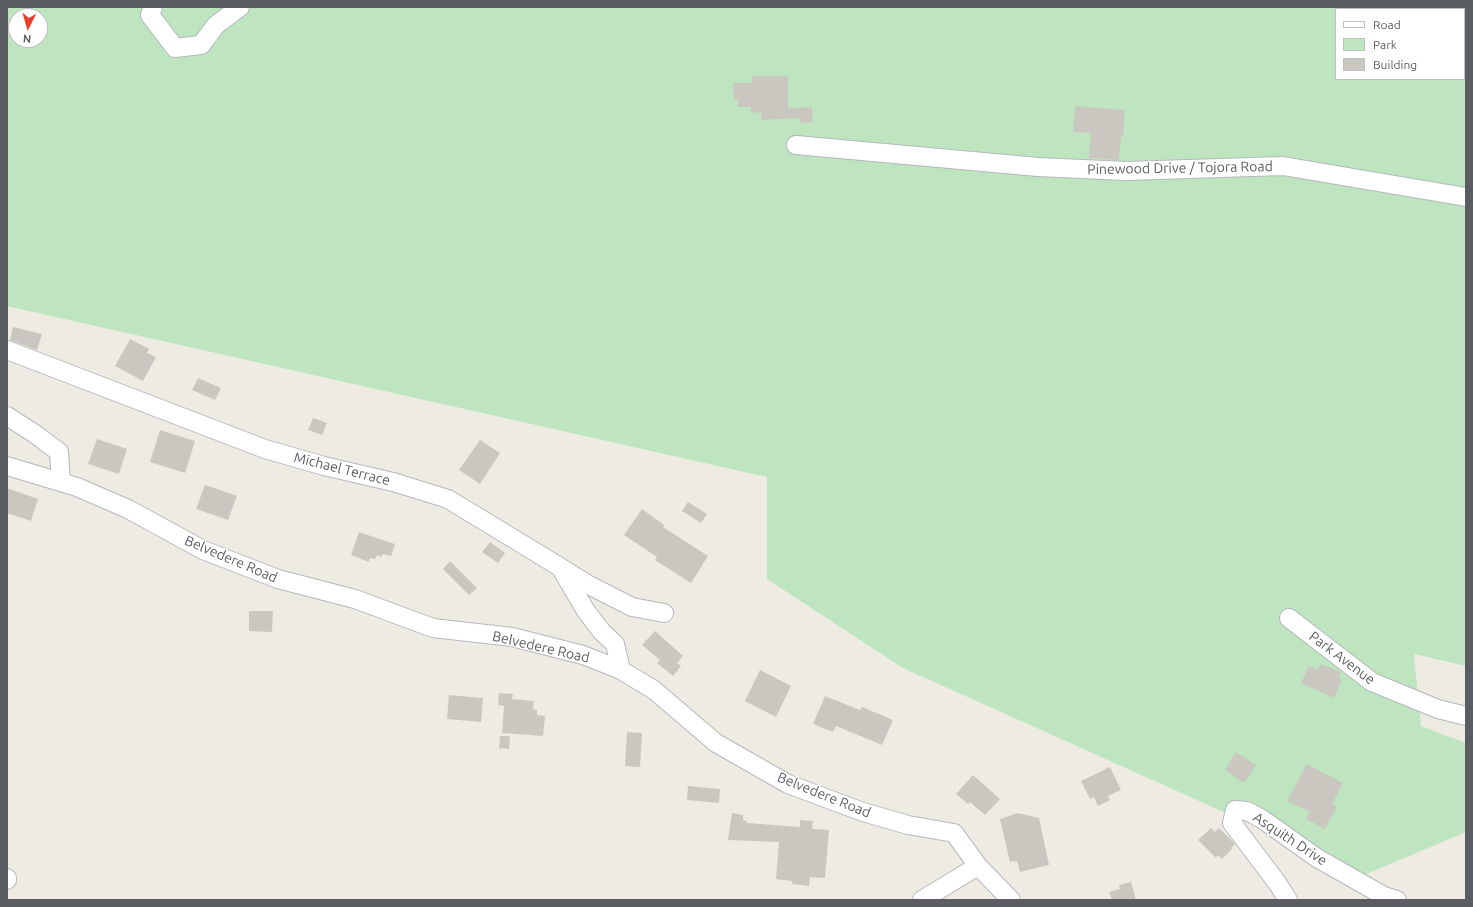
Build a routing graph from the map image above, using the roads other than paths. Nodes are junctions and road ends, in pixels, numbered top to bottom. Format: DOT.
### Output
graph roads {
  1 [pos="154,7"];
  2 [pos="240,7"];
  3 [pos="796,145"];
  4 [pos="1466,197"];
  5 [pos="7,350"];
  6 [pos="7,416"];
  7 [pos="7,466"];
  8 [pos="62,482"];
  9 [pos="555,564"];
  10 [pos="664,613"];
  11 [pos="1289,618"];
  12 [pos="621,670"];
  13 [pos="1466,716"];
  14 [pos="978,866"];
  15 [pos="922,900"];
  16 [pos="1011,900"];
  17 [pos="1288,900"];
  18 [pos="1397,900"];
  1 -- 2 [label="street"];
  3 -- 4 [label="street, Pinewood Drive / Tojora Road"];
  5 -- 9 [label="street, Michael Terrace"];
  6 -- 8 [label="street"];
  7 -- 8 [label="street, Belvedere Road"];
  8 -- 12 [label="street, Belvedere Road"];
  9 -- 10 [label="street, Michael Terrace"];
  9 -- 12 [label="street"];
  11 -- 13 [label="street, Park Avenue"];
  12 -- 14 [label="street, Belvedere Road"];
  14 -- 15 [label="street"];
  14 -- 16 [label="street"];
  17 -- 18 [label="street, Asquith Drive"];
}
